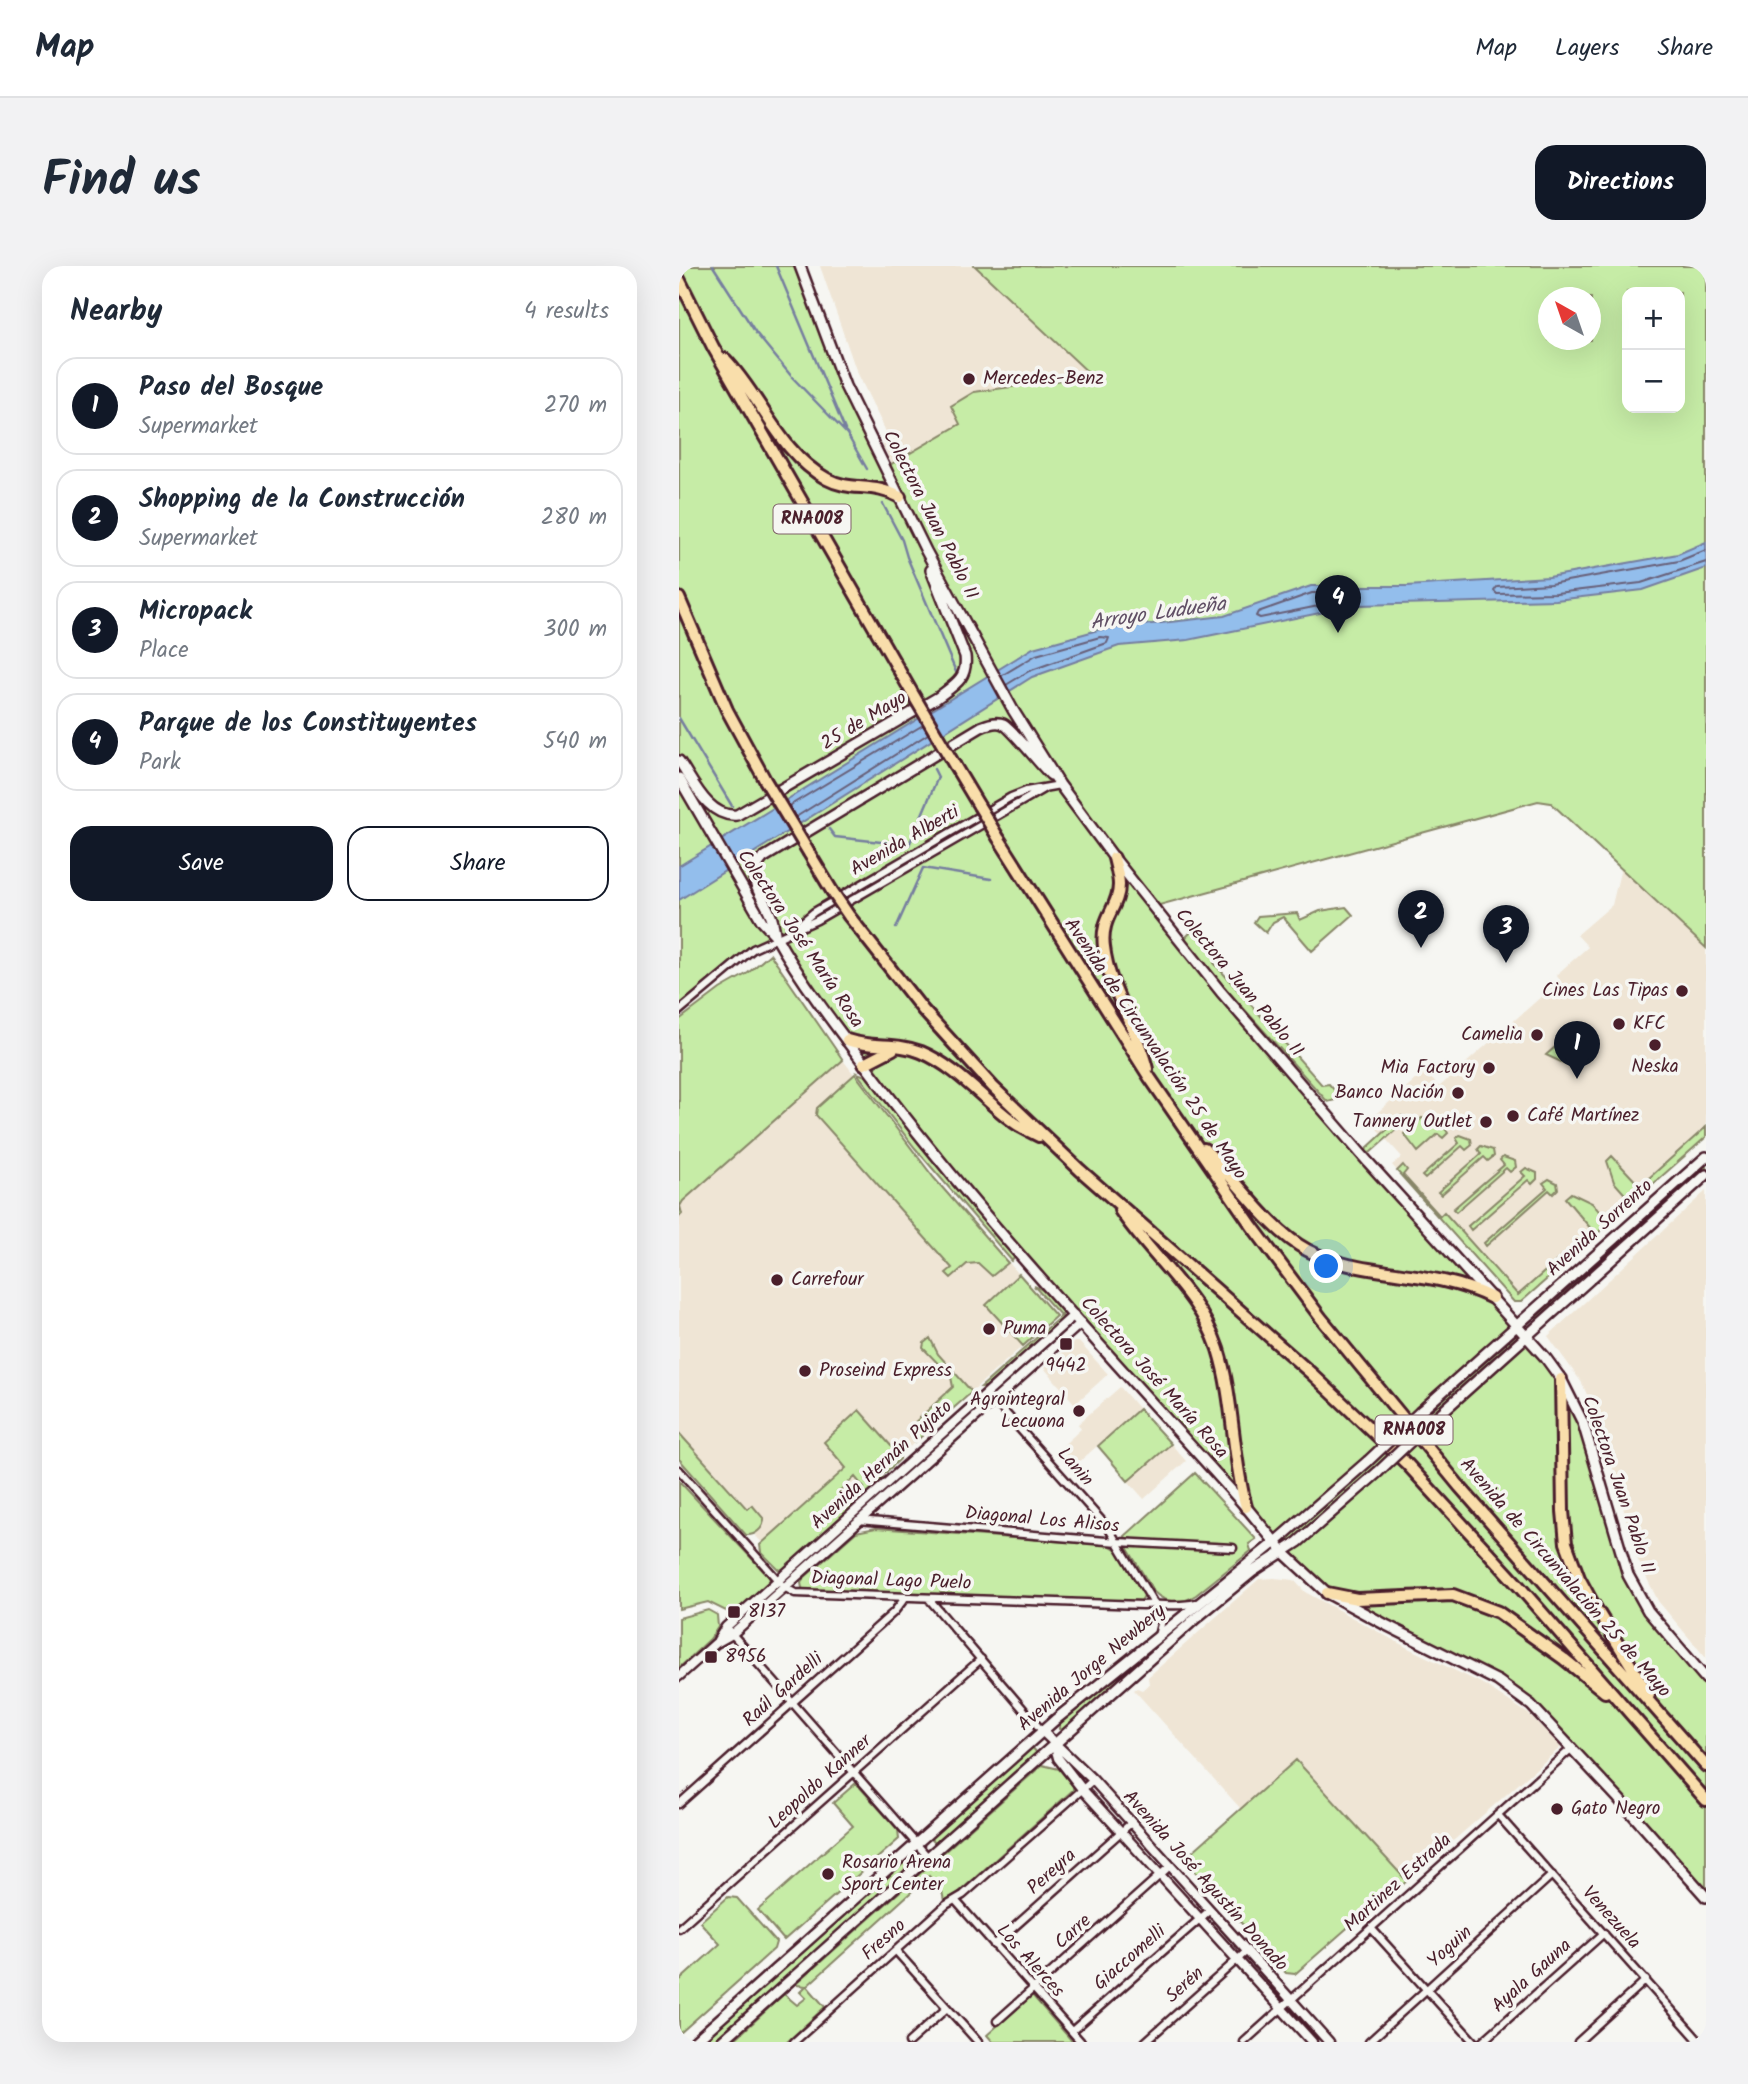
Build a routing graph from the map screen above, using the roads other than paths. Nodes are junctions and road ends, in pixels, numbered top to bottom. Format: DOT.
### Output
graph roads {
  1 [pos="800,266"];
  2 [pos="679,279"];
  3 [pos="713,347"];
  4 [pos="900,497"];
  5 [pos="926,551"];
  6 [pos="679,598"];
  7 [pos="679,761"];
  8 [pos="679,778"];
  9 [pos="1061,785"];
  10 [pos="1114,859"];
  11 [pos="777,937"];
  12 [pos="679,1011"];
  13 [pos="847,1040"];
  14 [pos="902,1047"];
  15 [pos="865,1064"];
  16 [pos="1150,1078"];
  17 [pos="1189,1136"];
  18 [pos="1050,1142"];
  19 [pos="1706,1157"];
  20 [pos="1706,1175"];
  21 [pos="1113,1199"];
  22 [pos="1492,1298"];
  23 [pos="1078,1319"];
  24 [pos="1517,1326"];
  25 [pos="1527,1336"];
  26 [pos="1561,1379"];
  27 [pos="988,1392"];
  28 [pos="994,1400"];
  29 [pos="679,1470"];
  30 [pos="1246,1507"];
  31 [pos="853,1513"];
  32 [pos="859,1521"];
  33 [pos="1118,1542"];
  34 [pos="1274,1542"];
  35 [pos="1233,1548"];
  36 [pos="1284,1553"];
  37 [pos="781,1584"];
  38 [pos="1327,1593"];
  39 [pos="905,1598"];
  40 [pos="929,1599"];
  41 [pos="1199,1602"];
  42 [pos="1154,1604"];
  43 [pos="729,1631"];
  44 [pos="1158,1636"];
  45 [pos="981,1659"];
  46 [pos="679,1676"];
  47 [pos="1706,1679"];
  48 [pos="793,1703"];
  49 [pos="1656,1710"];
  50 [pos="1630,1712"];
  51 [pos="1042,1731"];
  52 [pos="1054,1744"];
  53 [pos="1573,1748"];
  54 [pos="1706,1766"];
  55 [pos="854,1772"];
  56 [pos="1093,1780"];
  57 [pos="1082,1789"];
  58 [pos="1706,1800"];
  59 [pos="679,1804"];
  60 [pos="1497,1815"];
  61 [pos="1131,1823"];
  62 [pos="1121,1832"];
  63 [pos="916,1843"];
  64 [pos="928,1857"];
  65 [pos="1170,1866"];
  66 [pos="1160,1875"];
  67 [pos="1552,1875"];
  68 [pos="1706,1897"];
  69 [pos="955,1900"];
  70 [pos="1210,1910"];
  71 [pos="1200,1918"];
  72 [pos="679,1928"];
  73 [pos="1371,1928"];
  74 [pos="1604,1933"];
  75 [pos="994,1945"];
  76 [pos="896,1951"];
  77 [pos="1247,1951"];
  78 [pos="1237,1960"];
  79 [pos="1646,1980"];
  80 [pos="1034,1989"];
  81 [pos="1427,1990"];
  82 [pos="1291,2000"];
  83 [pos="947,2008"];
  84 [pos="1281,2008"];
  85 [pos="997,2021"];
  86 [pos="1072,2031"];
  87 [pos="803,2039"];
  88 [pos="694,2042"];
  89 [pos="721,2042"];
  90 [pos="794,2042"];
  91 [pos="909,2042"];
  92 [pos="978,2042"];
  93 [pos="1081,2042"];
  94 [pos="1145,2042"];
  95 [pos="1244,2042"];
  96 [pos="1312,2042"];
  97 [pos="1329,2042"];
  98 [pos="1369,2042"];
  99 [pos="1474,2042"];
  100 [pos="1482,2042"];
  101 [pos="1577,2042"];
  102 [pos="1700,2042"];
  1 -- 4 [label="main road, Colectora Juan Pablo II"];
  2 -- 3 [label="highway, Avenida de Circunvalación 25 de Mayo / RNA008"];
  3 -- 4 [label="highway"];
  3 -- 16 [label="highway, Avenida de Circunvalación 25 de Mayo / RNA008, bridge"];
  4 -- 5 [label="main road, Colectora Juan Pablo II"];
  5 -- 7 [label="main road, 25 de Mayo"];
  5 -- 9 [label="main road, Colectora Juan Pablo II"];
  6 -- 18 [label="highway, Avenida de Circunvalación 25 de Mayo / RNA008, bridge"];
  8 -- 11 [label="main road, Colectora José María Rosa"];
  9 -- 10 [label="main road, Colectora Juan Pablo II"];
  9 -- 11 [label="street, Avenida Alberti"];
  9 -- 11 [label="main road"];
  10 -- 16 [label="highway"];
  10 -- 22 [label="main road, Colectora Juan Pablo II"];
  11 -- 12 [label="street, Avenida Alberti"];
  11 -- 13 [label="main road, Colectora José María Rosa"];
  13 -- 14 [label="highway"];
  13 -- 15 [label="main road, Colectora José María Rosa"];
  14 -- 15 [label="highway"];
  14 -- 18 [label="highway"];
  15 -- 23 [label="main road, Colectora José María Rosa"];
  16 -- 17 [label="highway, Avenida de Circunvalación 25 de Mayo / RNA008"];
  17 -- 22 [label="highway"];
  17 -- 49 [label="highway, Avenida de Circunvalación 25 de Mayo / RNA008"];
  18 -- 21 [label="highway, Avenida de Circunvalación 25 de Mayo / RNA008"];
  19 -- 24 [label="main road, Avenida Sorrento"];
  20 -- 25 [label="main road, Avenida Sorrento"];
  21 -- 30 [label="highway"];
  21 -- 50 [label="highway, Avenida de Circunvalación 25 de Mayo / RNA008"];
  22 -- 24 [label="main road, Colectora Juan Pablo II"];
  23 -- 27 [label="street, Avenida Hernán Pujato"];
  23 -- 28 [label="street, Avenida Hernán Pujato"];
  23 -- 30 [label="main road, Colectora José María Rosa"];
  24 -- 25 [label="main road, Colectora Juan Pablo II"];
  24 -- 34 [label="main road, Avenida Jorge Newbery, bridge"];
  25 -- 26 [label="main road, Colectora Juan Pablo II"];
  25 -- 36 [label="main road, Avenida Jorge Newbery, bridge"];
  26 -- 47 [label="main road, Colectora Juan Pablo II"];
  26 -- 49 [label="highway"];
  27 -- 28 [label="street, Lanin"];
  27 -- 31 [label="street, Avenida Hernán Pujato"];
  28 -- 32 [label="street, Avenida Hernán Pujato"];
  28 -- 33 [label="street, Lanin"];
  29 -- 37 [label="street"];
  30 -- 34 [label="main road, Colectora José María Rosa"];
  31 -- 32 [label="street"];
  31 -- 37 [label="street, Avenida Hernán Pujato"];
  32 -- 33 [label="street, Diagonal Los Alisos"];
  32 -- 37 [label="street, Avenida Hernán Pujato"];
  33 -- 35 [label="street, Diagonal Los Alisos"];
  33 -- 42 [label="street, Lanin"];
  34 -- 36 [label="main road, Colectora José María Rosa"];
  34 -- 41 [label="main road, Avenida Jorge Newbery"];
  36 -- 38 [label="main road, Colectora José María Rosa"];
  36 -- 52 [label="main road, Avenida Jorge Newbery"];
  37 -- 39 [label="street, Diagonal Lago Puelo"];
  37 -- 43 [label="street, Avenida Hernán Pujato"];
  38 -- 50 [label="highway"];
  38 -- 53 [label="main road, Colectora José María Rosa"];
  39 -- 40 [label="street, Diagonal Lago Puelo"];
  39 -- 48 [label="street, Raúl Gardelli"];
  40 -- 42 [label="street, Diagonal Lago Puelo"];
  40 -- 45 [label="street"];
  41 -- 42 [label="street, Diagonal Lago Puelo"];
  41 -- 44 [label="main road, Avenida Jorge Newbery"];
  42 -- 44 [label="street"];
  43 -- 46 [label="street, Avenida Hernán Pujato"];
  43 -- 48 [label="street"];
  44 -- 51 [label="main road, Avenida Jorge Newbery"];
  45 -- 51 [label="street"];
  45 -- 55 [label="street, Leopoldo Kanner"];
  48 -- 55 [label="street"];
  48 -- 59 [label="street, Raúl Gardelli"];
  49 -- 54 [label="highway, Avenida de Circunvalación 25 de Mayo / RNA008"];
  50 -- 58 [label="highway, Avenida de Circunvalación 25 de Mayo / RNA008"];
  51 -- 52 [label="street, Avenida José Agustín Donado"];
  51 -- 63 [label="main road, Avenida Jorge Newbery"];
  52 -- 56 [label="street, Avenida José Agustín Donado"];
  52 -- 57 [label="street, Avenida José Agustín Donado"];
  52 -- 64 [label="main road, Avenida Jorge Newbery"];
  53 -- 60 [label="street, Martinez Estrada"];
  53 -- 68 [label="main road, Colectora José María Rosa"];
  55 -- 63 [label="street"];
  55 -- 72 [label="street, Leopoldo Kanner"];
  56 -- 57 [label="street, Fresno"];
  56 -- 61 [label="street, Avenida José Agustín Donado"];
  57 -- 62 [label="street, Avenida José Agustín Donado"];
  57 -- 69 [label="street, Fresno"];
  60 -- 67 [label="street, Venezuela"];
  60 -- 73 [label="street, Martinez Estrada"];
  61 -- 62 [label="street, Pereyra"];
  61 -- 65 [label="street, Avenida José Agustín Donado"];
  62 -- 66 [label="street, Avenida José Agustín Donado"];
  62 -- 75 [label="street, Pereyra"];
  63 -- 64 [label="street"];
  63 -- 88 [label="main road, Avenida Jorge Newbery"];
  64 -- 89 [label="main road, Avenida Jorge Newbery"];
  65 -- 66 [label="street, Carre"];
  65 -- 70 [label="street, Avenida José Agustín Donado"];
  66 -- 71 [label="street, Avenida José Agustín Donado"];
  66 -- 80 [label="street, Carre"];
  67 -- 74 [label="street, Venezuela"];
  67 -- 81 [label="street, Yoguin"];
  69 -- 75 [label="street, Los Alerces"];
  69 -- 76 [label="street, Fresno"];
  70 -- 71 [label="street, Giaccomelli"];
  70 -- 77 [label="street, Avenida José Agustín Donado"];
  71 -- 78 [label="street, Avenida José Agustín Donado"];
  71 -- 86 [label="street, Giaccomelli"];
  73 -- 81 [label="street"];
  73 -- 82 [label="street, Martinez Estrada"];
  74 -- 79 [label="street, Venezuela"];
  74 -- 100 [label="street, Ayala Gauna"];
  75 -- 80 [label="street, Los Alerces"];
  76 -- 83 [label="street"];
  76 -- 87 [label="street, Fresno"];
  77 -- 78 [label="street, Serén"];
  77 -- 82 [label="street, Avenida José Agustín Donado"];
  78 -- 84 [label="street, Avenida José Agustín Donado"];
  78 -- 94 [label="street, Serén"];
  79 -- 101 [label="street"];
  79 -- 102 [label="street, Venezuela"];
  80 -- 85 [label="street, Carre"];
  80 -- 86 [label="street, Los Alerces"];
  81 -- 98 [label="street, Yoguin"];
  81 -- 99 [label="street"];
  82 -- 84 [label="street, Martinez Estrada"];
  82 -- 97 [label="street, Avenida José Agustín Donado"];
  83 -- 91 [label="street"];
  83 -- 92 [label="street"];
  84 -- 95 [label="street, Martinez Estrada"];
  84 -- 96 [label="street, Avenida José Agustín Donado"];
  86 -- 93 [label="street, Los Alerces"];
  87 -- 90 [label="street, Fresno"];
}
